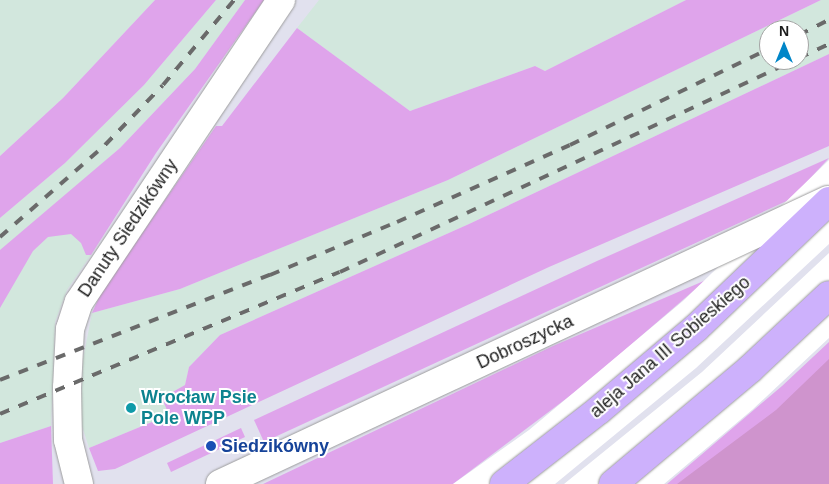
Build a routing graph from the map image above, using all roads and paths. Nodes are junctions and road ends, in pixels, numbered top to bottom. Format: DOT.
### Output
graph roads {
  1 [pos="281,0"];
  2 [pos="829,200"];
  3 [pos="829,295"];
  4 [pos="79,484"];
  5 [pos="220,484"];
  6 [pos="504,484"];
  7 [pos="614,484"];
  1 -- 4 [label="street, Danuty Siedzikówny"];
  2 -- 5 [label="street, Dobroszycka"];
  2 -- 6 [label="main road, aleja Jana III Sobieskiego"];
  3 -- 7 [label="main road"];
}
